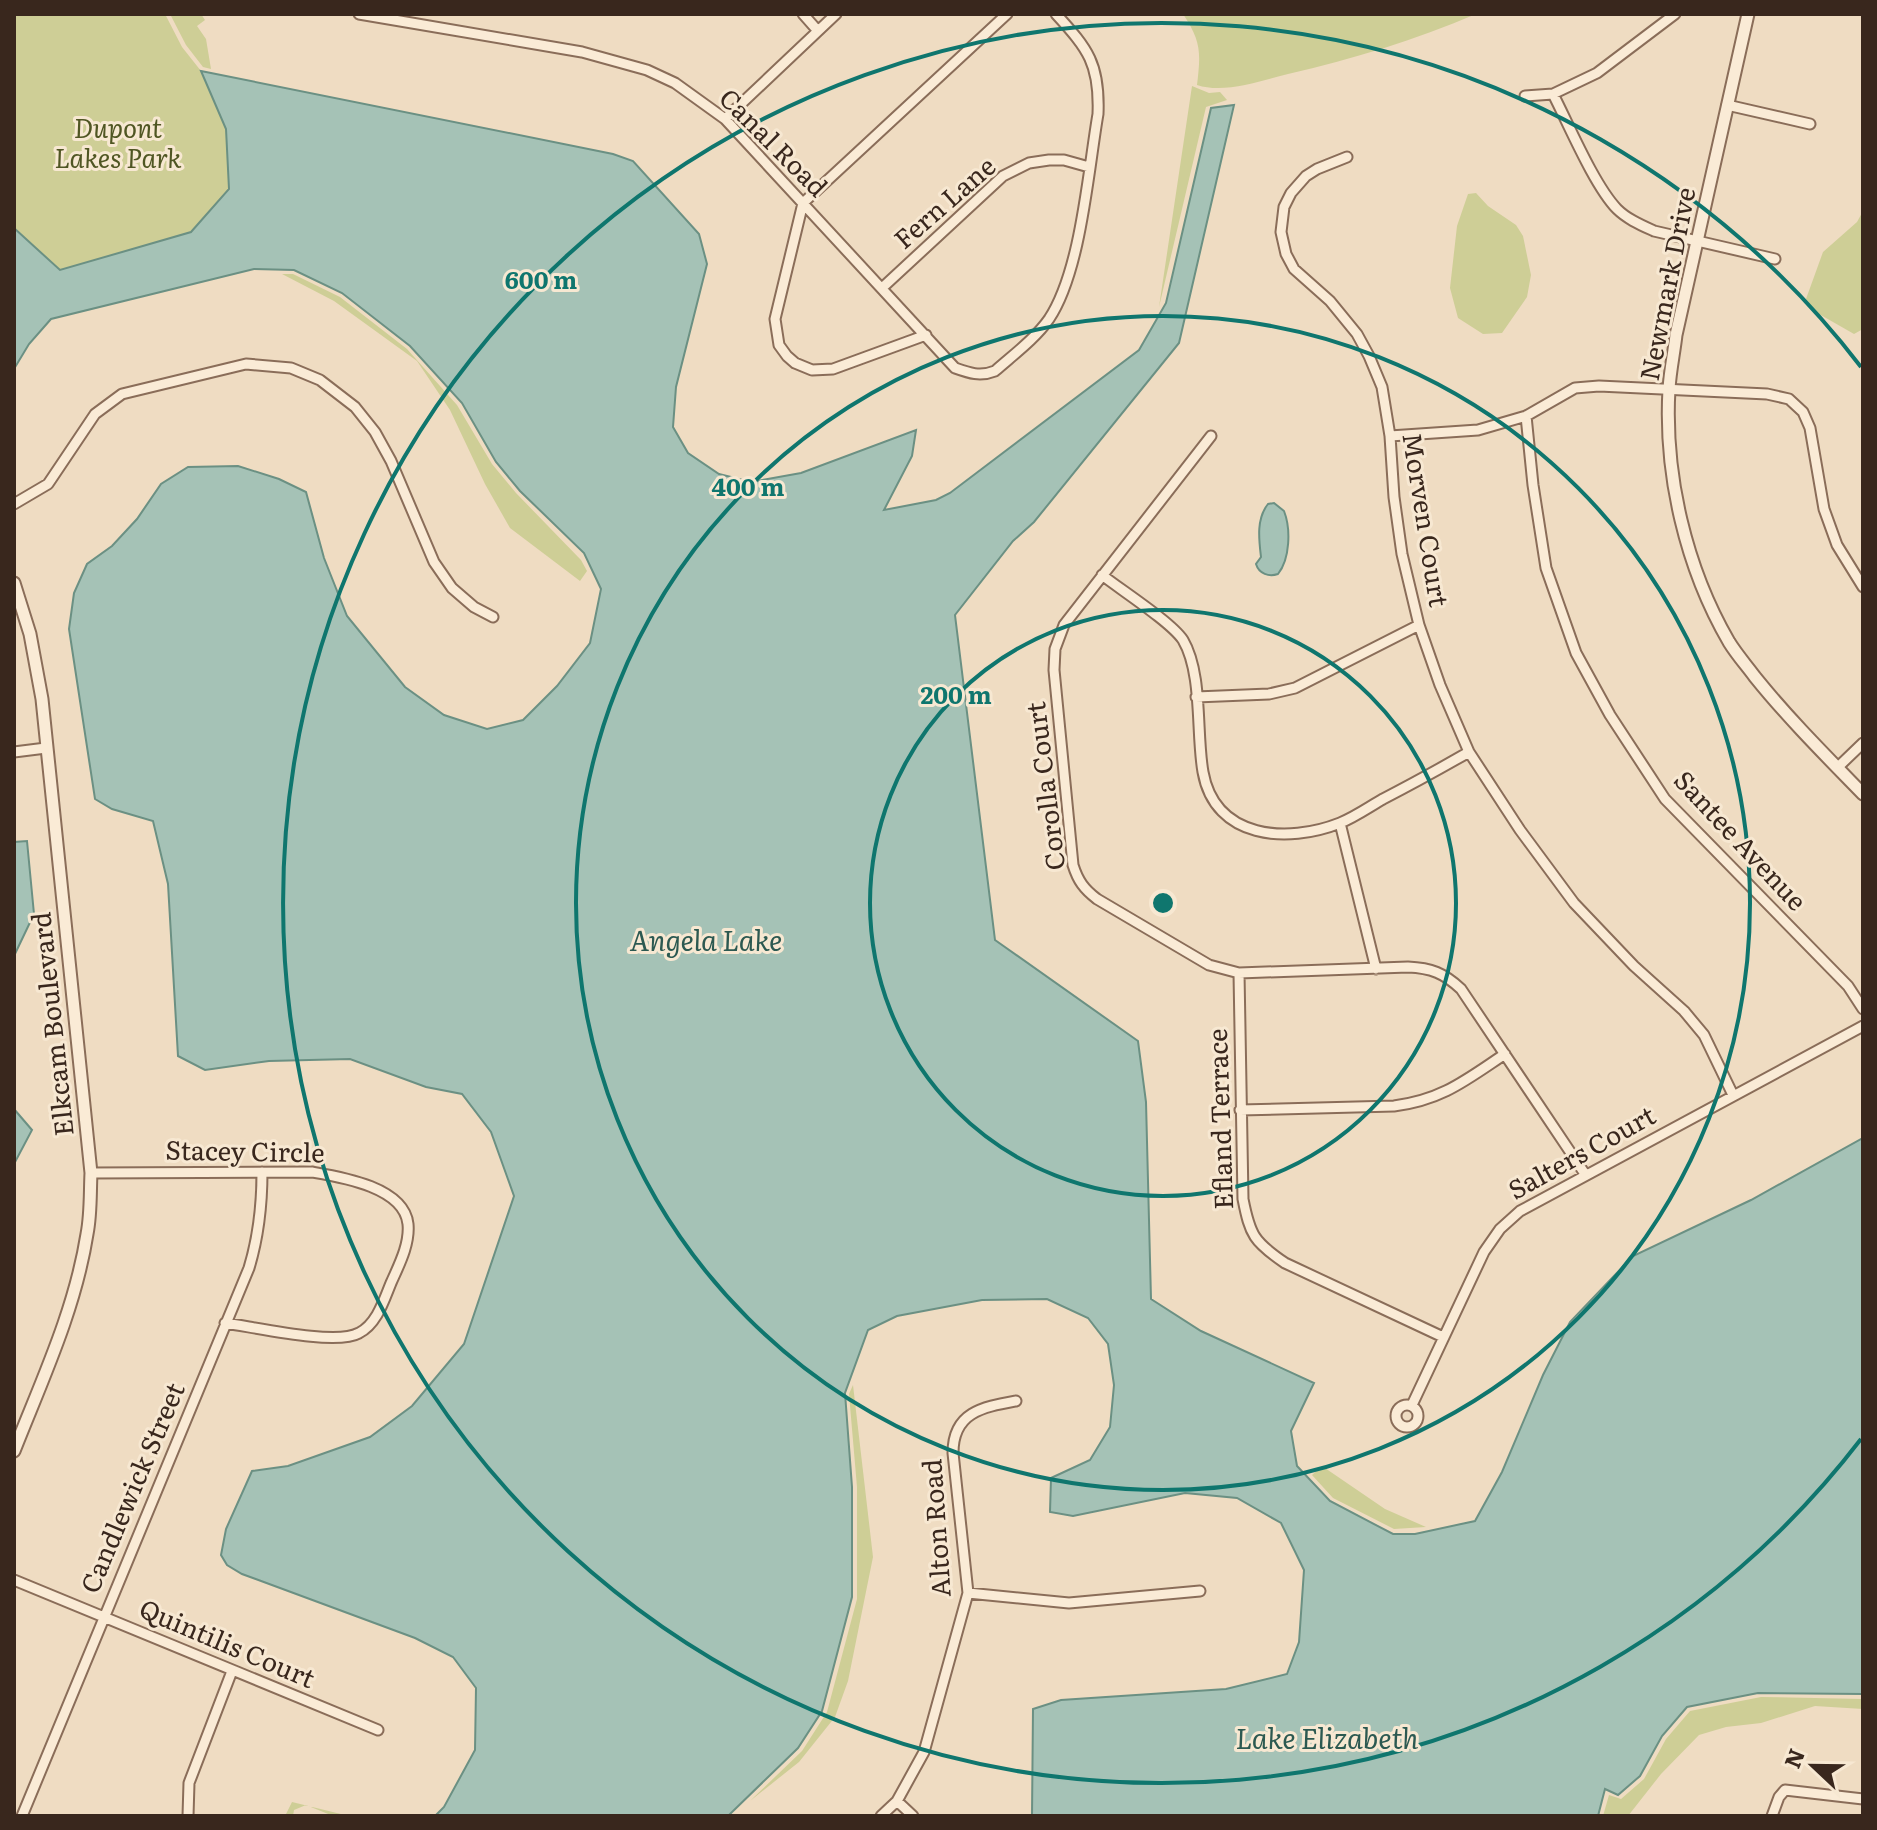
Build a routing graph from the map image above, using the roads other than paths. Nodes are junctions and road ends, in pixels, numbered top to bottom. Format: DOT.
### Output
graph roads {
  1 [pos="359,14"];
  2 [pos="425,14"];
  3 [pos="803,14"];
  4 [pos="836,14"];
  5 [pos="1007,14"];
  6 [pos="1056,14"];
  7 [pos="1675,14"];
  8 [pos="1748,14"];
  9 [pos="423,26"];
  10 [pos="818,31"];
  11 [pos="1553,94"];
  12 [pos="1525,96"];
  13 [pos="1727,105"];
  14 [pos="725,119"];
  15 [pos="1810,124"];
  16 [pos="1347,157"];
  17 [pos="1089,167"];
  18 [pos="803,203"];
  19 [pos="1696,242"];
  20 [pos="1775,259"];
  21 [pos="882,288"];
  22 [pos="926,335"];
  23 [pos="1669,388"];
  24 [pos="1526,416"];
  25 [pos="1211,436"];
  26 [pos="1390,436"];
  27 [pos="14,504"];
  28 [pos="1102,575"];
  29 [pos="14,583"];
  30 [pos="1863,587"];
  31 [pos="493,617"];
  32 [pos="1419,625"];
  33 [pos="1196,697"];
  34 [pos="1863,743"];
  35 [pos="46,748"];
  36 [pos="14,752"];
  37 [pos="1469,752"];
  38 [pos="1837,768"];
  39 [pos="1863,794"];
  40 [pos="1340,823"];
  41 [pos="1376,969"];
  42 [pos="1239,973"];
  43 [pos="1863,1009"];
  44 [pos="1863,1026"];
  45 [pos="1505,1054"];
  46 [pos="1733,1095"];
  47 [pos="1240,1110"];
  48 [pos="262,1172"];
  49 [pos="91,1173"];
  50 [pos="1585,1174"];
  51 [pos="225,1323"];
  52 [pos="1443,1337"];
  53 [pos="1016,1401"];
  54 [pos="1412,1405"];
  55 [pos="14,1451"];
  56 [pos="14,1580"];
  57 [pos="1200,1591"];
  58 [pos="968,1593"];
  59 [pos="103,1616"];
  60 [pos="232,1671"];
  61 [pos="378,1730"];
  62 [pos="1863,1799"];
  63 [pos="897,1801"];
  64 [pos="22,1816"];
  65 [pos="188,1816"];
  66 [pos="881,1816"];
  67 [pos="913,1816"];
  68 [pos="1772,1816"];
  1 -- 9 [label="street, Canal Road"];
  2 -- 9 [label="street"];
  3 -- 10 [label="street"];
  4 -- 10 [label="street"];
  5 -- 18 [label="street"];
  6 -- 17 [label="street"];
  7 -- 11 [label="street"];
  8 -- 13 [label="street, Newmark Drive"];
  9 -- 14 [label="street, Canal Road"];
  10 -- 14 [label="street"];
  11 -- 12 [label="street"];
  11 -- 19 [label="street"];
  13 -- 15 [label="street"];
  13 -- 19 [label="street, Newmark Drive"];
  14 -- 18 [label="street, Canal Road"];
  16 -- 26 [label="street, Morven Court"];
  17 -- 21 [label="street, Fern Lane"];
  17 -- 22 [label="street, Canal Road"];
  18 -- 21 [label="street, Canal Road"];
  18 -- 22 [label="street"];
  19 -- 20 [label="street"];
  19 -- 23 [label="street, Newmark Drive"];
  21 -- 22 [label="street, Canal Road"];
  23 -- 24 [label="street"];
  23 -- 30 [label="street"];
  23 -- 38 [label="street, Newmark Drive"];
  24 -- 26 [label="street"];
  24 -- 43 [label="street, Santee Avenue"];
  25 -- 28 [label="street, Corolla Court"];
  26 -- 32 [label="street, Morven Court"];
  27 -- 31 [label="street"];
  28 -- 33 [label="street"];
  28 -- 42 [label="street, Corolla Court"];
  29 -- 35 [label="street, Elkcam Boulevard"];
  32 -- 33 [label="street"];
  32 -- 37 [label="street, Morven Court"];
  33 -- 40 [label="street"];
  34 -- 38 [label="street"];
  35 -- 36 [label="street"];
  35 -- 49 [label="street, Elkcam Boulevard"];
  37 -- 40 [label="street"];
  37 -- 46 [label="street, Morven Court"];
  38 -- 39 [label="street, Newmark Drive"];
  40 -- 41 [label="street"];
  41 -- 42 [label="street, Corolla Court"];
  41 -- 45 [label="street, Corolla Court"];
  42 -- 47 [label="street, Efland Terrace"];
  44 -- 46 [label="street, Salters Court"];
  45 -- 47 [label="street"];
  45 -- 50 [label="street, Corolla Court"];
  46 -- 50 [label="street, Salters Court"];
  47 -- 52 [label="street, Efland Terrace"];
  48 -- 49 [label="street, Stacey Circle"];
  48 -- 51 [label="street, Candlewick Street"];
  48 -- 51 [label="street, Stacey Circle"];
  49 -- 55 [label="street, Elkcam Boulevard"];
  50 -- 52 [label="street, Salters Court"];
  51 -- 59 [label="street, Candlewick Street"];
  52 -- 54 [label="street, Salters Court"];
  53 -- 58 [label="street, Alton Road"];
  56 -- 59 [label="street, Quintilis Court"];
  57 -- 58 [label="street"];
  58 -- 63 [label="street, Alton Road"];
  59 -- 60 [label="street, Quintilis Court"];
  59 -- 64 [label="street, Candlewick Street"];
  60 -- 61 [label="street, Quintilis Court"];
  60 -- 65 [label="street"];
  62 -- 68 [label="street"];
  63 -- 66 [label="street, Alton Road"];
  63 -- 67 [label="street"];
}
